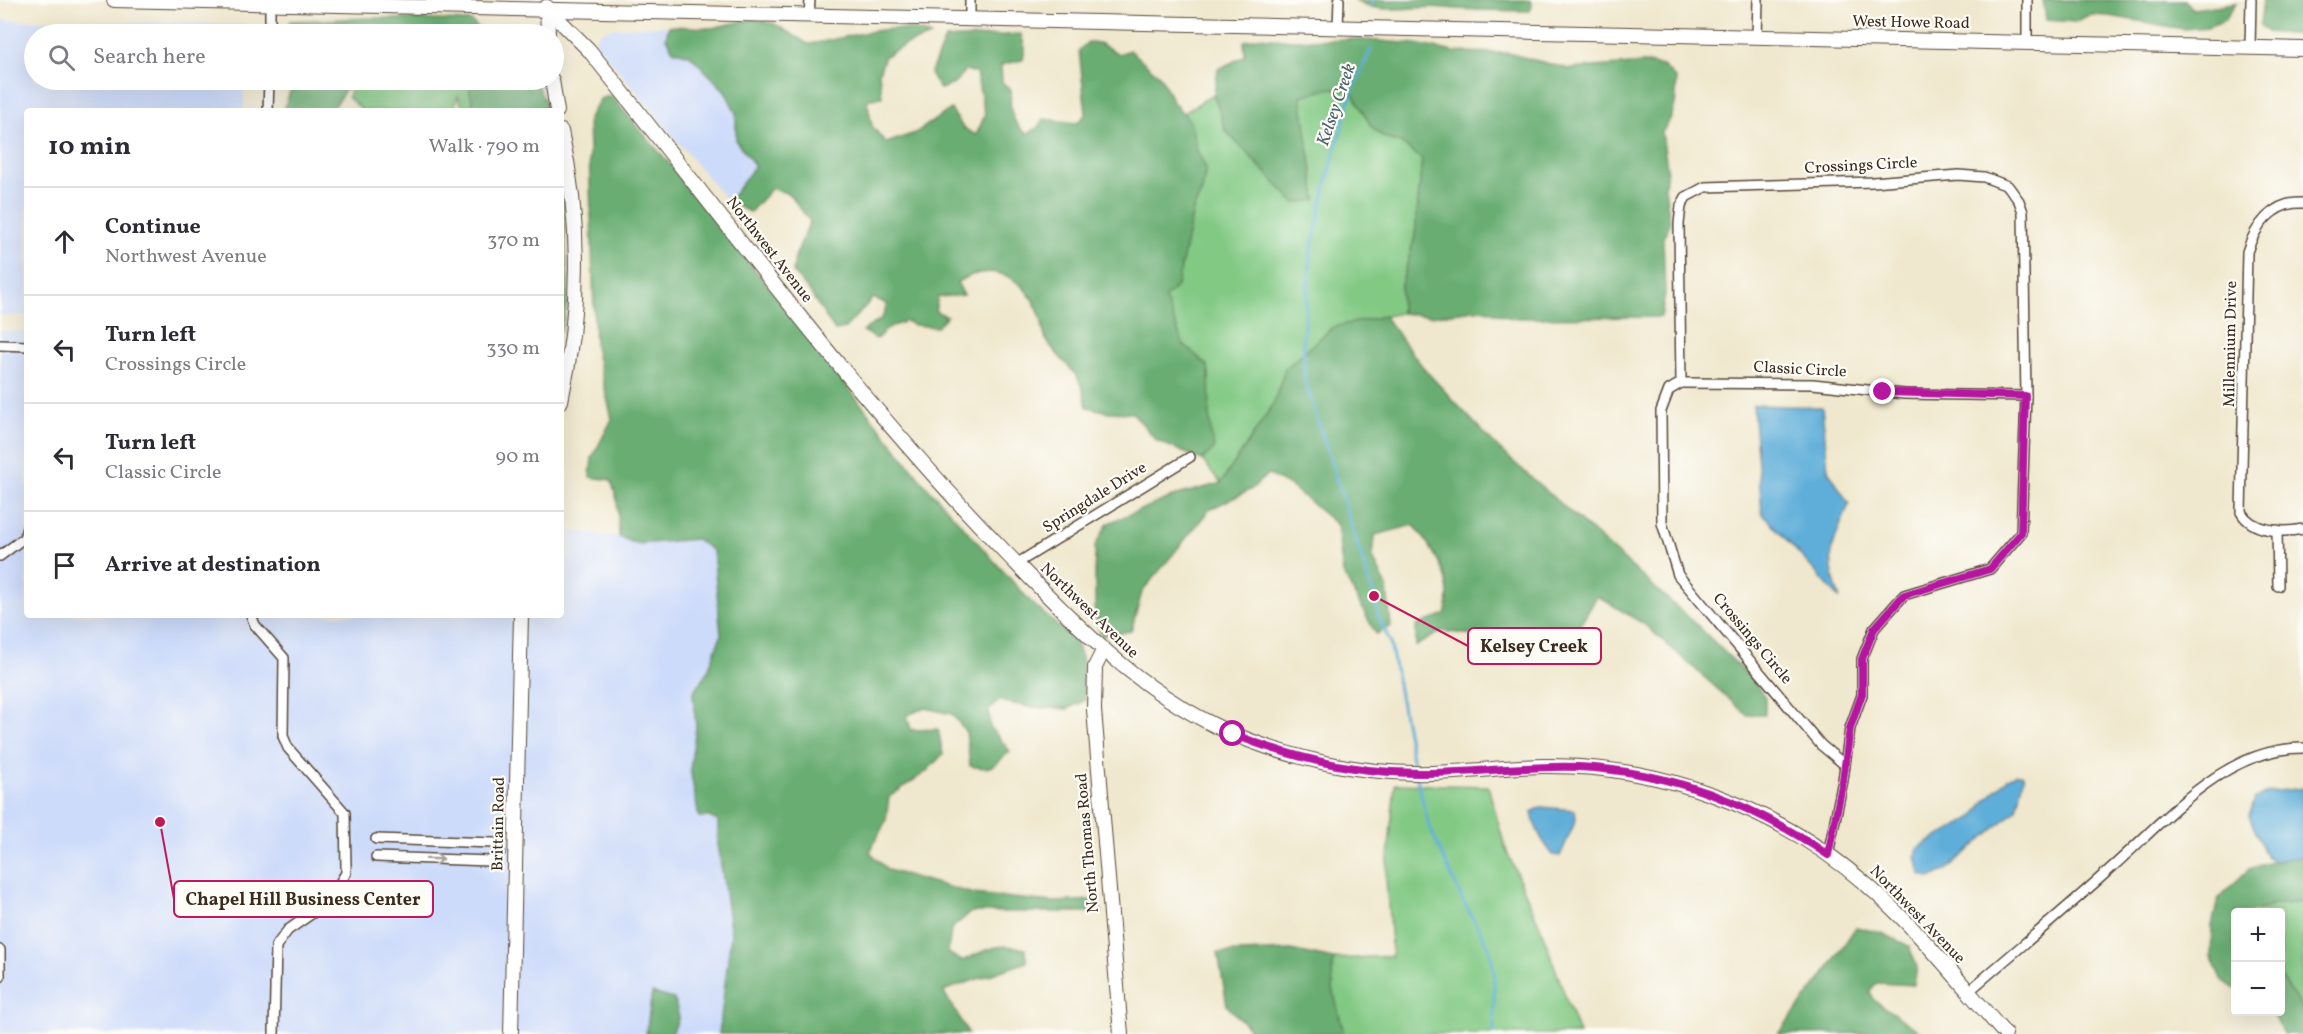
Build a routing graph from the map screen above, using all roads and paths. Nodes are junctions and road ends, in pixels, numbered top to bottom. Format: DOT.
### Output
graph roads {
  1 [pos="114,0"];
  2 [pos="810,0"];
  3 [pos="970,0"];
  4 [pos="1339,0"];
  5 [pos="1758,0"];
  6 [pos="2027,0"];
  7 [pos="2251,0"];
  8 [pos="270,3"];
  9 [pos="545,3"];
  10 [pos="809,15"];
  11 [pos="970,18"];
  12 [pos="270,24"];
  13 [pos="547,24"];
  14 [pos="1338,27"];
  15 [pos="1757,37"];
  16 [pos="2027,42"];
  17 [pos="2250,48"];
  18 [pos="2303,49"];
  19 [pos="269,90"];
  20 [pos="554,90"];
  21 [pos="268,108"];
  22 [pos="557,108"];
  23 [pos="564,146"];
  24 [pos="2303,203"];
  25 [pos="0,345"];
  26 [pos="24,346"];
  27 [pos="1681,383"];
  28 [pos="564,384"];
  29 [pos="2025,396"];
  30 [pos="1190,457"];
  31 [pos="2303,529"];
  32 [pos="2277,530"];
  33 [pos="24,538"];
  34 [pos="0,556"];
  35 [pos="1016,564"];
  36 [pos="2278,586"];
  37 [pos="252,618"];
  38 [pos="521,618"];
  39 [pos="1103,651"];
  40 [pos="2303,747"];
  41 [pos="1845,765"];
  42 [pos="376,839"];
  43 [pos="500,852"];
  44 [pos="515,852"];
  45 [pos="1828,855"];
  46 [pos="376,857"];
  47 [pos="0,950"];
  48 [pos="0,977"];
  49 [pos="1968,992"];
  50 [pos="274,1034"];
  51 [pos="511,1034"];
  52 [pos="1121,1034"];
  53 [pos="2005,1034"];
  1 -- 8 [label="street, West Howe Road"];
  2 -- 10 [label="street"];
  3 -- 11 [label="street"];
  4 -- 14 [label="street"];
  5 -- 15 [label="street"];
  6 -- 16 [label="street"];
  7 -- 17 [label="street"];
  8 -- 9 [label="street, West Howe Road"];
  8 -- 12 [label="street"];
  9 -- 10 [label="street, West Howe Road"];
  9 -- 13 [label="street"];
  9 -- 35 [label="street, Northwest Avenue"];
  10 -- 11 [label="street, West Howe Road"];
  11 -- 14 [label="street, West Howe Road"];
  14 -- 15 [label="street, West Howe Road"];
  15 -- 16 [label="street, West Howe Road"];
  16 -- 17 [label="street, West Howe Road"];
  17 -- 18 [label="street, West Howe Road"];
  19 -- 21 [label="street"];
  20 -- 22 [label="street"];
  23 -- 28 [label="street"];
  24 -- 32 [label="street, Millennium Drive"];
  25 -- 26 [label="street"];
  27 -- 29 [label="street, Classic Circle"];
  27 -- 29 [label="street, Crossings Circle"];
  27 -- 41 [label="street, Crossings Circle"];
  29 -- 41 [label="street, Crossings Circle"];
  30 -- 35 [label="street, Springdale Drive"];
  31 -- 32 [label="street"];
  32 -- 36 [label="street"];
  33 -- 34 [label="street"];
  35 -- 39 [label="street, Northwest Avenue"];
  37 -- 50 [label="street"];
  38 -- 44 [label="street, Brittain Road"];
  39 -- 45 [label="street, Northwest Avenue"];
  39 -- 52 [label="street, North Thomas Road"];
  40 -- 49 [label="street"];
  41 -- 45 [label="street, Crossings Circle"];
  42 -- 43 [label="street"];
  43 -- 44 [label="street"];
  46 -- 43 [label="street, one-way"];
  44 -- 51 [label="street, Brittain Road"];
  45 -- 49 [label="street, Northwest Avenue"];
  47 -- 48 [label="street"];
  49 -- 53 [label="street, Northwest Avenue"];
}
